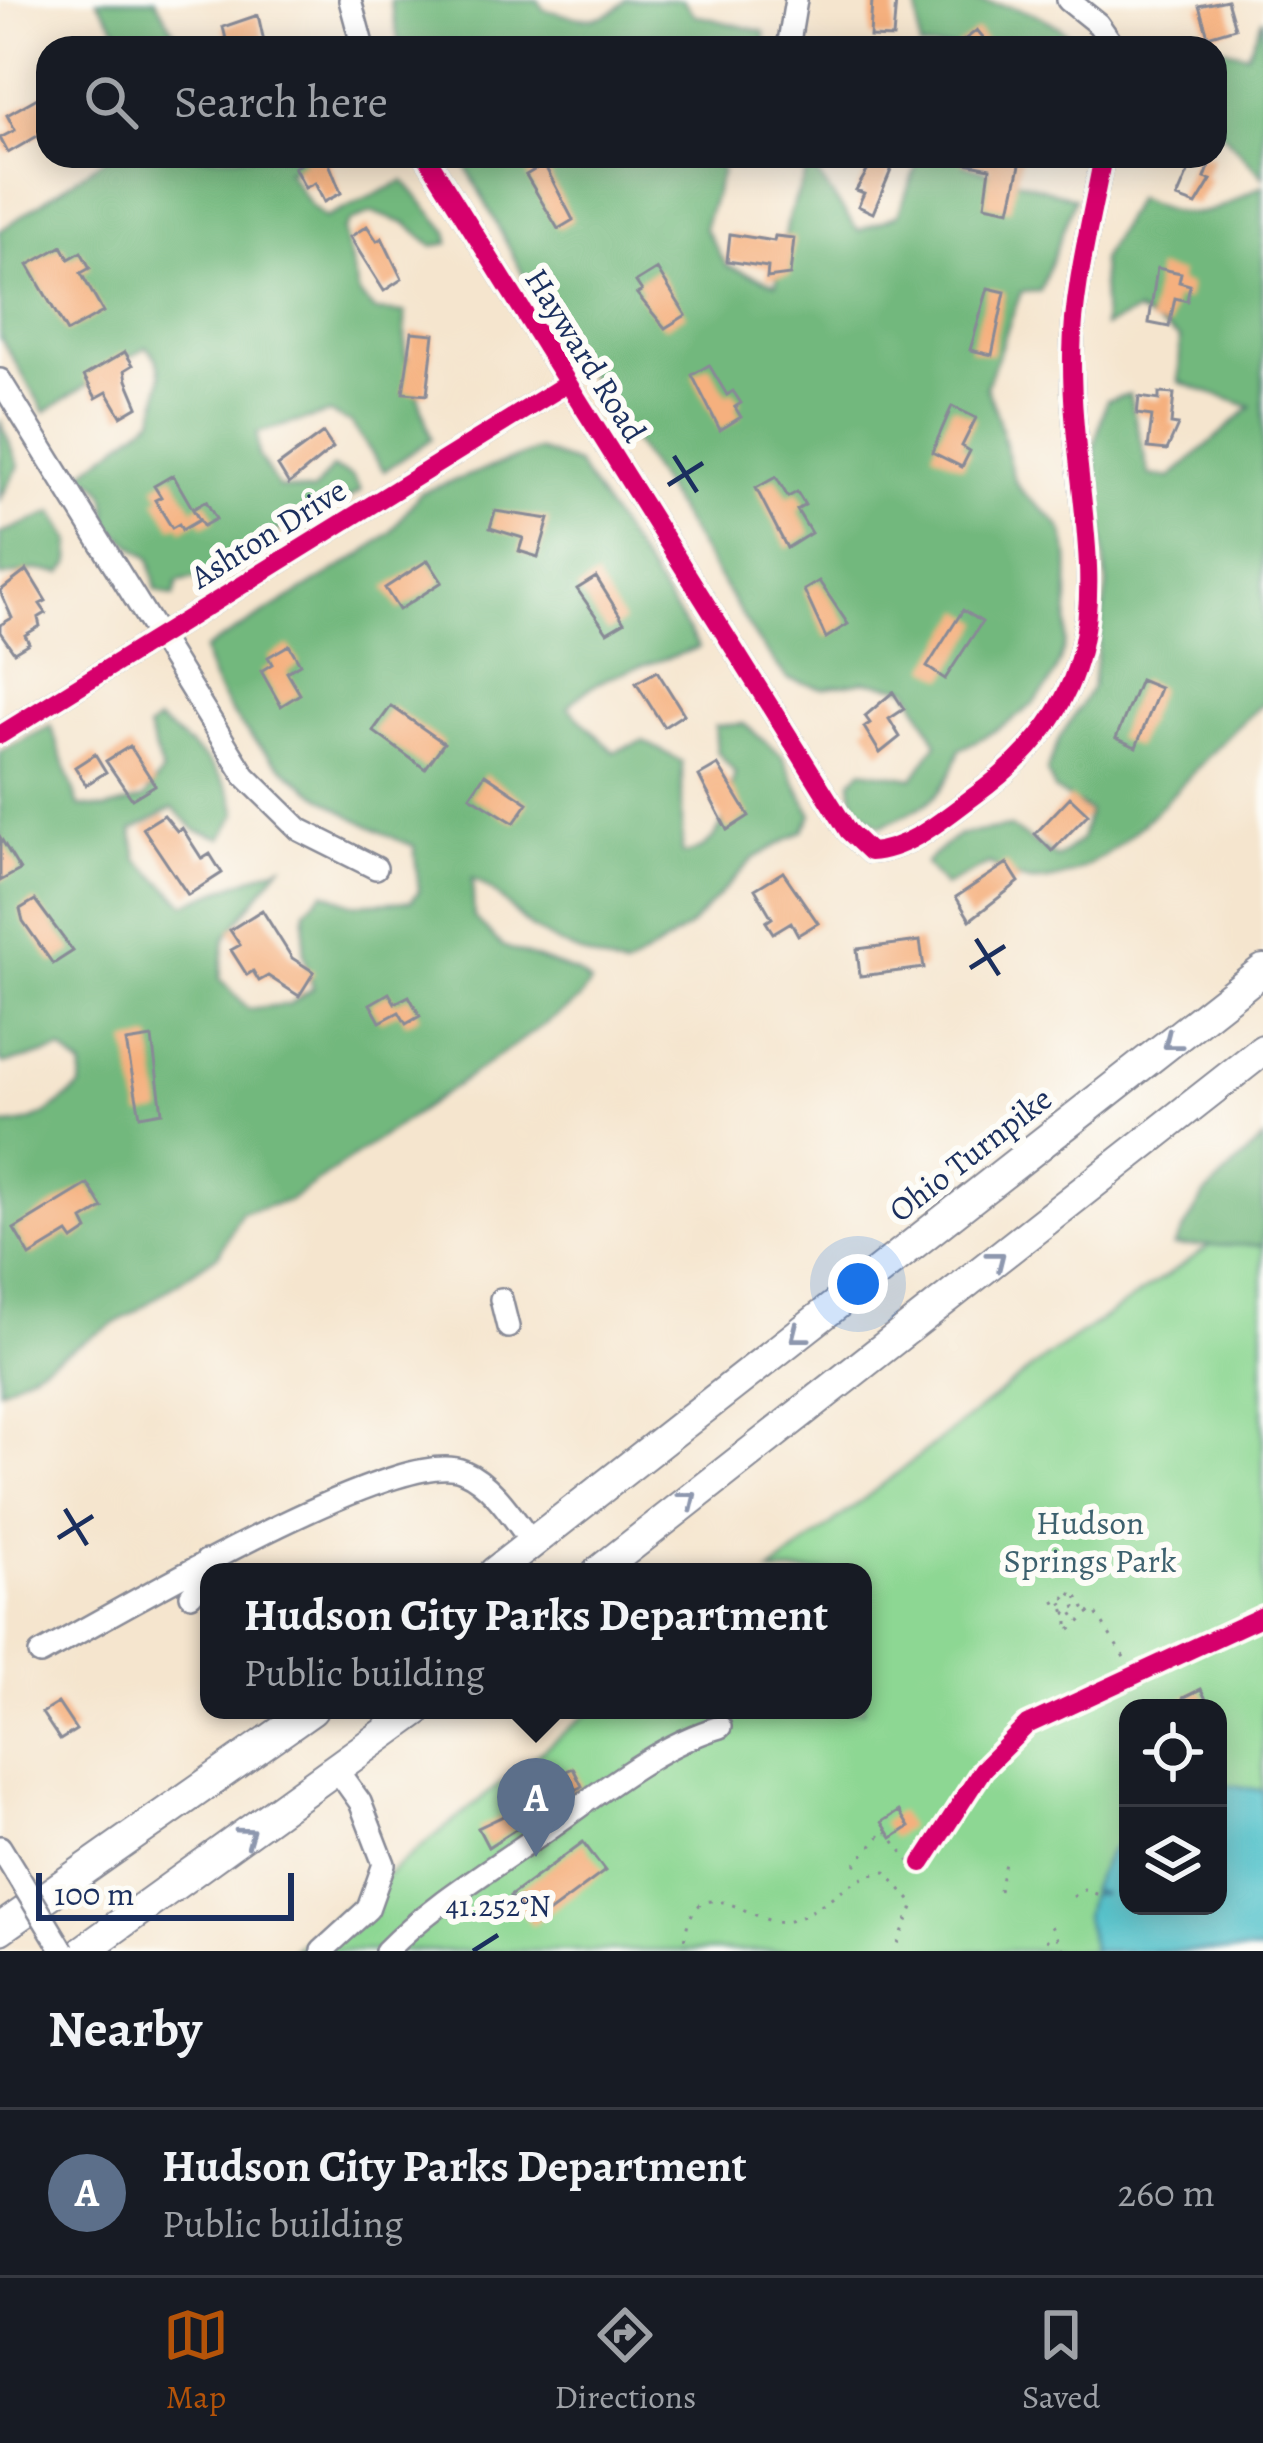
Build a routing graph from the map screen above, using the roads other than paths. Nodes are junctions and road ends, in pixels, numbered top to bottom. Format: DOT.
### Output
graph roads {
  1 [pos="350,0"];
  2 [pos="796,0"];
  3 [pos="1068,0"];
  4 [pos="360,36"];
  5 [pos="790,36"];
  6 [pos="1107,36"];
  7 [pos="434,168"];
  8 [pos="1100,168"];
  9 [pos="0,380"];
  10 [pos="568,383"];
  11 [pos="159,635"];
  12 [pos="0,735"];
  13 [pos="376,868"];
  14 [pos="1263,970"];
  15 [pos="1263,1050"];
  16 [pos="501,1299"];
  17 [pos="508,1327"];
  18 [pos="532,1543"];
  19 [pos="206,1561"];
  20 [pos="202,1563"];
  21 [pos="506,1563"];
  22 [pos="609,1563"];
  23 [pos="200,1564"];
  24 [pos="200,1584"];
  25 [pos="191,1595"];
  26 [pos="40,1654"];
  27 [pos="299,1719"];
  28 [pos="404,1719"];
  29 [pos="719,1727"];
  30 [pos="337,1770"];
  31 [pos="0,1847"];
  32 [pos="0,1929"];
  33 [pos="63,1951"];
  34 [pos="83,1951"];
  35 [pos="322,1951"];
  36 [pos="386,1951"];
  1 -- 4 [label="street"];
  2 -- 5 [label="street"];
  3 -- 6 [label="street"];
  7 -- 10 [label="street, Hayward Road"];
  8 -- 10 [label="street, Hayward Road"];
  9 -- 11 [label="street"];
  10 -- 11 [label="street, Ashton Drive"];
  11 -- 12 [label="street, Ashton Drive"];
  11 -- 13 [label="street"];
  14 -- 18 [label="highway, Ohio Turnpike, one-way"];
  22 -- 15 [label="highway, one-way"];
  16 -- 17 [label="street"];
  18 -- 19 [label="street"];
  18 -- 21 [label="highway, Ohio Turnpike"];
  19 -- 20 [label="street"];
  23 -- 26 [label="street"];
  24 -- 25 [label="street"];
  27 -- 32 [label="highway"];
  28 -- 30 [label="highway"];
  29 -- 36 [label="street"];
  34 -- 30 [label="highway, one-way"];
  30 -- 35 [label="street"];
  31 -- 33 [label="street, bridge"];
}
